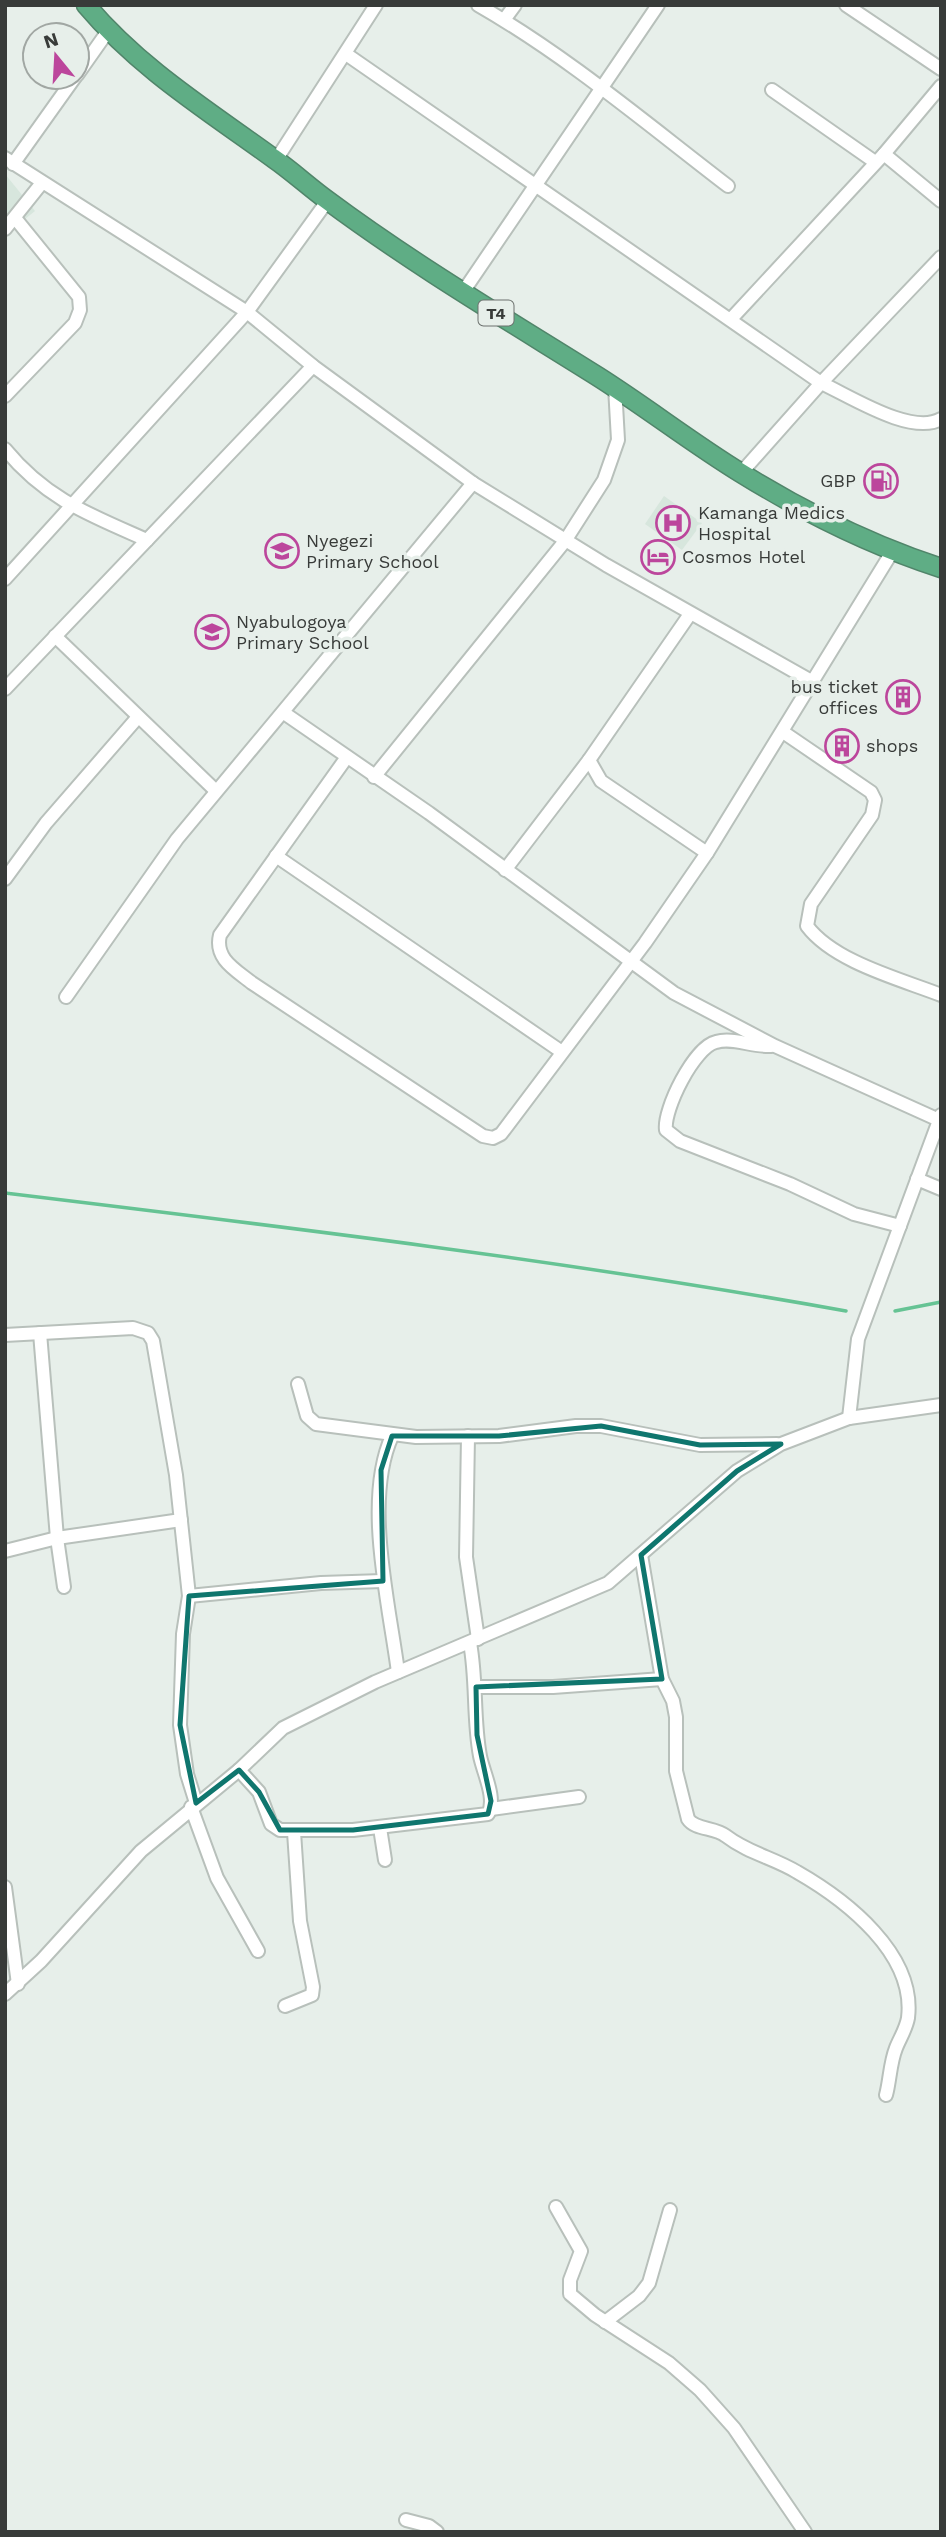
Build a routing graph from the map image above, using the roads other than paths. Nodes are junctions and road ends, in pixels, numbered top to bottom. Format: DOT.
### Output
graph roads {
  1 [pos="86,5"];
  2 [pos="376,5"];
  3 [pos="478,5"];
  4 [pos="515,5"];
  5 [pos="658,5"];
  6 [pos="854,7"];
  7 [pos="504,20"];
  8 [pos="108,32"];
  9 [pos="345,54"];
  10 [pos="91,55"];
  11 [pos="941,69"];
  12 [pos="941,86"];
  13 [pos="599,88"];
  14 [pos="772,90"];
  15 [pos="64,91"];
  16 [pos="880,158"];
  17 [pos="276,160"];
  18 [pos="9,161"];
  19 [pos="41,184"];
  20 [pos="534,184"];
  21 [pos="728,186"];
  22 [pos="328,200"];
  23 [pos="941,201"];
  24 [pos="15,218"];
  25 [pos="5,229"];
  26 [pos="941,257"];
  27 [pos="463,292"];
  28 [pos="247,312"];
  29 [pos="731,319"];
  30 [pos="313,366"];
  31 [pos="821,383"];
  32 [pos="615,387"];
  33 [pos="5,397"];
  34 [pos="941,419"];
  35 [pos="5,449"];
  36 [pos="741,474"];
  37 [pos="473,483"];
  38 [pos="69,506"];
  39 [pos="147,540"];
  40 [pos="565,541"];
  41 [pos="892,552"];
  42 [pos="941,568"];
  43 [pos="5,579"];
  44 [pos="690,614"];
  45 [pos="55,636"];
  46 [pos="813,682"];
  47 [pos="5,689"];
  48 [pos="284,713"];
  49 [pos="138,717"];
  50 [pos="783,732"];
  51 [pos="346,757"];
  52 [pos="589,760"];
  53 [pos="374,777"];
  54 [pos="216,790"];
  55 [pos="707,853"];
  56 [pos="276,856"];
  57 [pos="505,870"];
  58 [pos="5,879"];
  59 [pos="629,963"];
  60 [pos="941,995"];
  61 [pos="66,997"];
  62 [pos="775,1046"];
  63 [pos="562,1052"];
  64 [pos="940,1117"];
  65 [pos="917,1179"];
  66 [pos="941,1189"];
  67 [pos="900,1226"];
  68 [pos="40,1333"];
  69 [pos="5,1335"];
  70 [pos="298,1384"];
  71 [pos="941,1405"];
  72 [pos="849,1418"];
  73 [pos="393,1436"];
  74 [pos="468,1436"];
  75 [pos="780,1444"];
  76 [pos="181,1520"];
  77 [pos="57,1538"];
  78 [pos="5,1551"];
  79 [pos="641,1555"];
  80 [pos="383,1581"];
  81 [pos="64,1587"];
  82 [pos="189,1595"];
  83 [pos="474,1641"];
  84 [pos="398,1672"];
  85 [pos="662,1679"];
  86 [pos="476,1687"];
  87 [pos="239,1770"];
  88 [pos="579,1797"];
  89 [pos="193,1805"];
  90 [pos="491,1809"];
  91 [pos="380,1828"];
  92 [pos="293,1832"];
  93 [pos="385,1860"];
  94 [pos="5,1887"];
  95 [pos="258,1951"];
  96 [pos="18,1984"];
  97 [pos="5,1994"];
  98 [pos="285,2006"];
  99 [pos="886,2095"];
  100 [pos="556,2207"];
  101 [pos="670,2210"];
  102 [pos="605,2322"];
  103 [pos="406,2520"];
  104 [pos="437,2532"];
  105 [pos="805,2532"];
  1 -- 8 [label="highway, T4"];
  2 -- 9 [label="street"];
  3 -- 7 [label="street"];
  4 -- 7 [label="street"];
  5 -- 13 [label="street"];
  6 -- 11 [label="street"];
  7 -- 13 [label="street"];
  8 -- 10 [label="street"];
  8 -- 17 [label="highway, T4"];
  9 -- 17 [label="street"];
  9 -- 20 [label="street"];
  12 -- 16 [label="street"];
  13 -- 20 [label="street"];
  13 -- 21 [label="street"];
  14 -- 16 [label="street"];
  15 -- 18 [label="street"];
  16 -- 23 [label="street"];
  16 -- 29 [label="street"];
  17 -- 22 [label="highway, T4"];
  18 -- 19 [label="street"];
  19 -- 24 [label="street"];
  19 -- 28 [label="street"];
  20 -- 27 [label="street"];
  20 -- 29 [label="street"];
  22 -- 27 [label="highway, T4"];
  22 -- 28 [label="street"];
  24 -- 25 [label="street"];
  24 -- 33 [label="street"];
  26 -- 31 [label="street"];
  27 -- 32 [label="highway, T4"];
  28 -- 30 [label="street"];
  28 -- 38 [label="street"];
  29 -- 31 [label="street"];
  30 -- 37 [label="street"];
  30 -- 39 [label="street"];
  31 -- 34 [label="street"];
  31 -- 36 [label="street"];
  32 -- 36 [label="highway, T4"];
  32 -- 40 [label="street"];
  35 -- 38 [label="street"];
  36 -- 41 [label="highway, T4"];
  37 -- 40 [label="street"];
  37 -- 48 [label="street"];
  38 -- 39 [label="street"];
  38 -- 43 [label="street"];
  39 -- 45 [label="street"];
  40 -- 44 [label="street"];
  40 -- 53 [label="street"];
  41 -- 42 [label="highway, T4"];
  41 -- 46 [label="street"];
  44 -- 46 [label="street"];
  44 -- 52 [label="street"];
  45 -- 47 [label="street"];
  45 -- 49 [label="street"];
  46 -- 50 [label="street"];
  48 -- 51 [label="street"];
  48 -- 54 [label="street"];
  49 -- 54 [label="street"];
  49 -- 58 [label="street"];
  50 -- 55 [label="street"];
  50 -- 60 [label="street"];
  51 -- 53 [label="street"];
  51 -- 56 [label="street"];
  52 -- 55 [label="street"];
  52 -- 57 [label="street"];
  53 -- 57 [label="street"];
  54 -- 61 [label="street"];
  55 -- 59 [label="street"];
  56 -- 63 [label="street"];
  56 -- 63 [label="street"];
  57 -- 59 [label="street"];
  59 -- 62 [label="street"];
  59 -- 63 [label="street"];
  62 -- 64 [label="street"];
  62 -- 67 [label="street"];
  64 -- 65 [label="street"];
  65 -- 66 [label="street"];
  65 -- 67 [label="street"];
  67 -- 72 [label="street"];
  68 -- 69 [label="street"];
  68 -- 76 [label="street"];
  68 -- 77 [label="street"];
  70 -- 73 [label="street"];
  71 -- 72 [label="street"];
  72 -- 75 [label="street"];
  73 -- 74 [label="street"];
  73 -- 80 [label="street"];
  74 -- 75 [label="street"];
  74 -- 83 [label="street"];
  75 -- 79 [label="street"];
  76 -- 77 [label="street"];
  76 -- 82 [label="street"];
  77 -- 78 [label="street"];
  77 -- 81 [label="street"];
  79 -- 83 [label="street"];
  79 -- 85 [label="street"];
  80 -- 82 [label="street"];
  80 -- 84 [label="street"];
  82 -- 89 [label="street"];
  83 -- 84 [label="street"];
  83 -- 86 [label="street"];
  84 -- 87 [label="street"];
  85 -- 86 [label="street"];
  85 -- 99 [label="street"];
  86 -- 90 [label="street"];
  87 -- 89 [label="street"];
  87 -- 92 [label="street"];
  88 -- 90 [label="street"];
  89 -- 95 [label="street"];
  89 -- 96 [label="street"];
  90 -- 91 [label="street"];
  91 -- 92 [label="street"];
  91 -- 93 [label="street"];
  92 -- 98 [label="street"];
  94 -- 96 [label="street"];
  96 -- 97 [label="street"];
  100 -- 102 [label="street"];
  101 -- 102 [label="street"];
  102 -- 105 [label="street"];
  103 -- 104 [label="street"];
}
